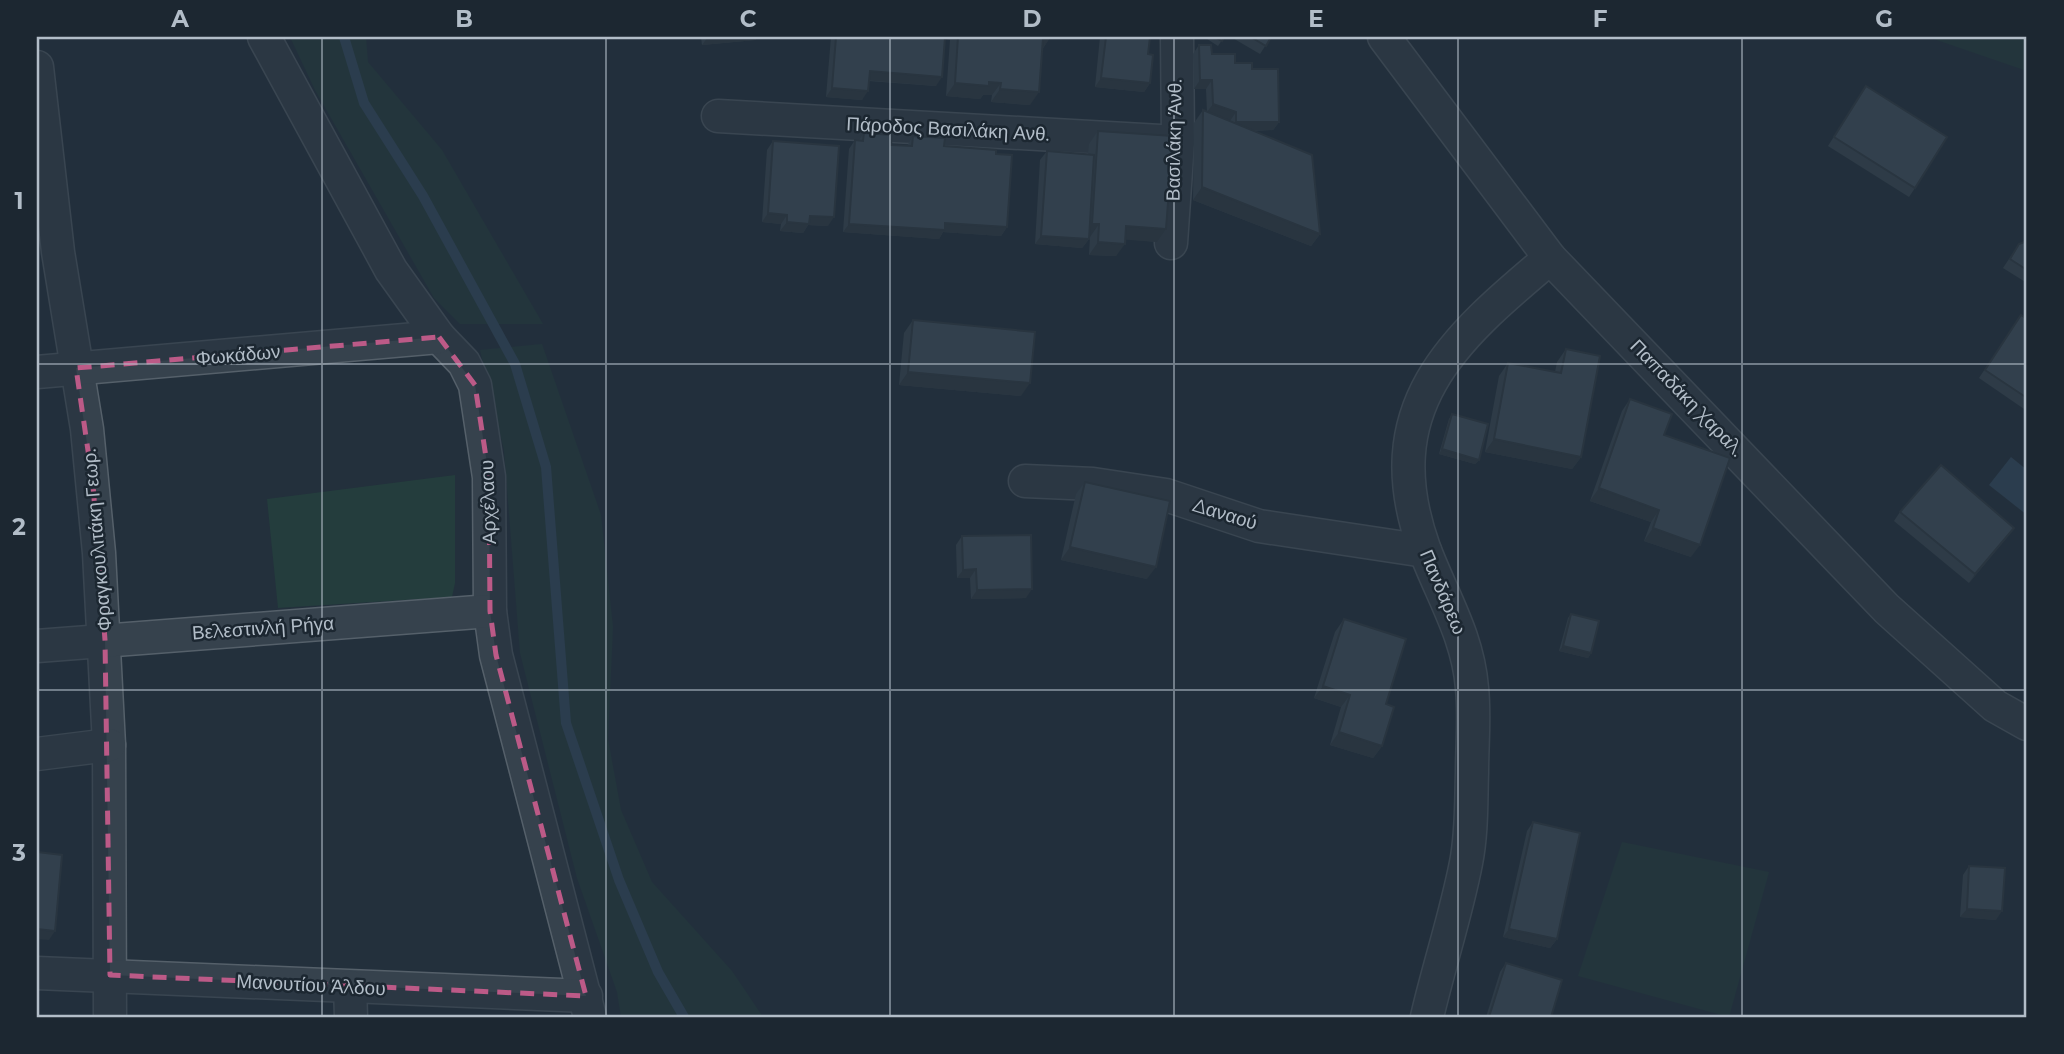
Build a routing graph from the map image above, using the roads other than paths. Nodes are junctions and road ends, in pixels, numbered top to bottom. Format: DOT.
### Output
graph roads {
  1 [pos="264,37"];
  2 [pos="1177,37"];
  3 [pos="1384,37"];
  4 [pos="37,67"];
  5 [pos="718,116"];
  6 [pos="1178,142"];
  7 [pos="1171,243"];
  8 [pos="1550,258"];
  9 [pos="439,337"];
  10 [pos="76,368"];
  11 [pos="37,372"];
  12 [pos="1025,481"];
  13 [pos="1425,551"];
  14 [pos="490,611"];
  15 [pos="105,640"];
  16 [pos="37,646"];
  17 [pos="2027,724"];
  18 [pos="109,745"];
  19 [pos="37,754"];
  20 [pos="37,973"];
  21 [pos="110,975"];
  22 [pos="351,1002"];
  23 [pos="588,1007"];
  24 [pos="110,1017"];
  25 [pos="1427,1017"];
  1 -- 9 [label="street, Αρχέλαου"];
  2 -- 6 [label="street, Βασιλάκη Άνθ."];
  3 -- 8 [label="street, Παπαδάκη Χαραλ."];
  4 -- 10 [label="street, Φραγκουλιτάκη Γεωρ."];
  5 -- 6 [label="street, Πάροδος Βασιλάκη Ανθ."];
  6 -- 7 [label="street, Βασιλάκη Άνθ."];
  8 -- 13 [label="street, Πανδάρεω"];
  8 -- 17 [label="street, Παπαδάκη Χαραλ."];
  9 -- 10 [label="street, Φωκάδων"];
  9 -- 14 [label="street, Αρχέλαου"];
  10 -- 11 [label="street, Φωκάδων"];
  10 -- 15 [label="street, Φραγκουλιτάκη Γεωρ."];
  12 -- 13 [label="street, Δαναού"];
  13 -- 25 [label="street, Πανδάρεω"];
  14 -- 15 [label="street, Βελεστινλή Ρήγα"];
  14 -- 23 [label="street, Αρχέλαου"];
  15 -- 16 [label="street, Βελεστινλή Ρήγα"];
  15 -- 18 [label="street, Φραγκουλιτάκη Γεωρ."];
  18 -- 19 [label="street"];
  18 -- 21 [label="street, Φραγκουλιτάκη Γεωρ."];
  20 -- 21 [label="street, Μανουτίου Άλδου"];
  21 -- 22 [label="street, Μανουτίου Άλδου"];
  21 -- 24 [label="street, Φραγκουλιτάκη Γεωρ."];
  22 -- 23 [label="street, Μανουτίου Άλδου"];
}
